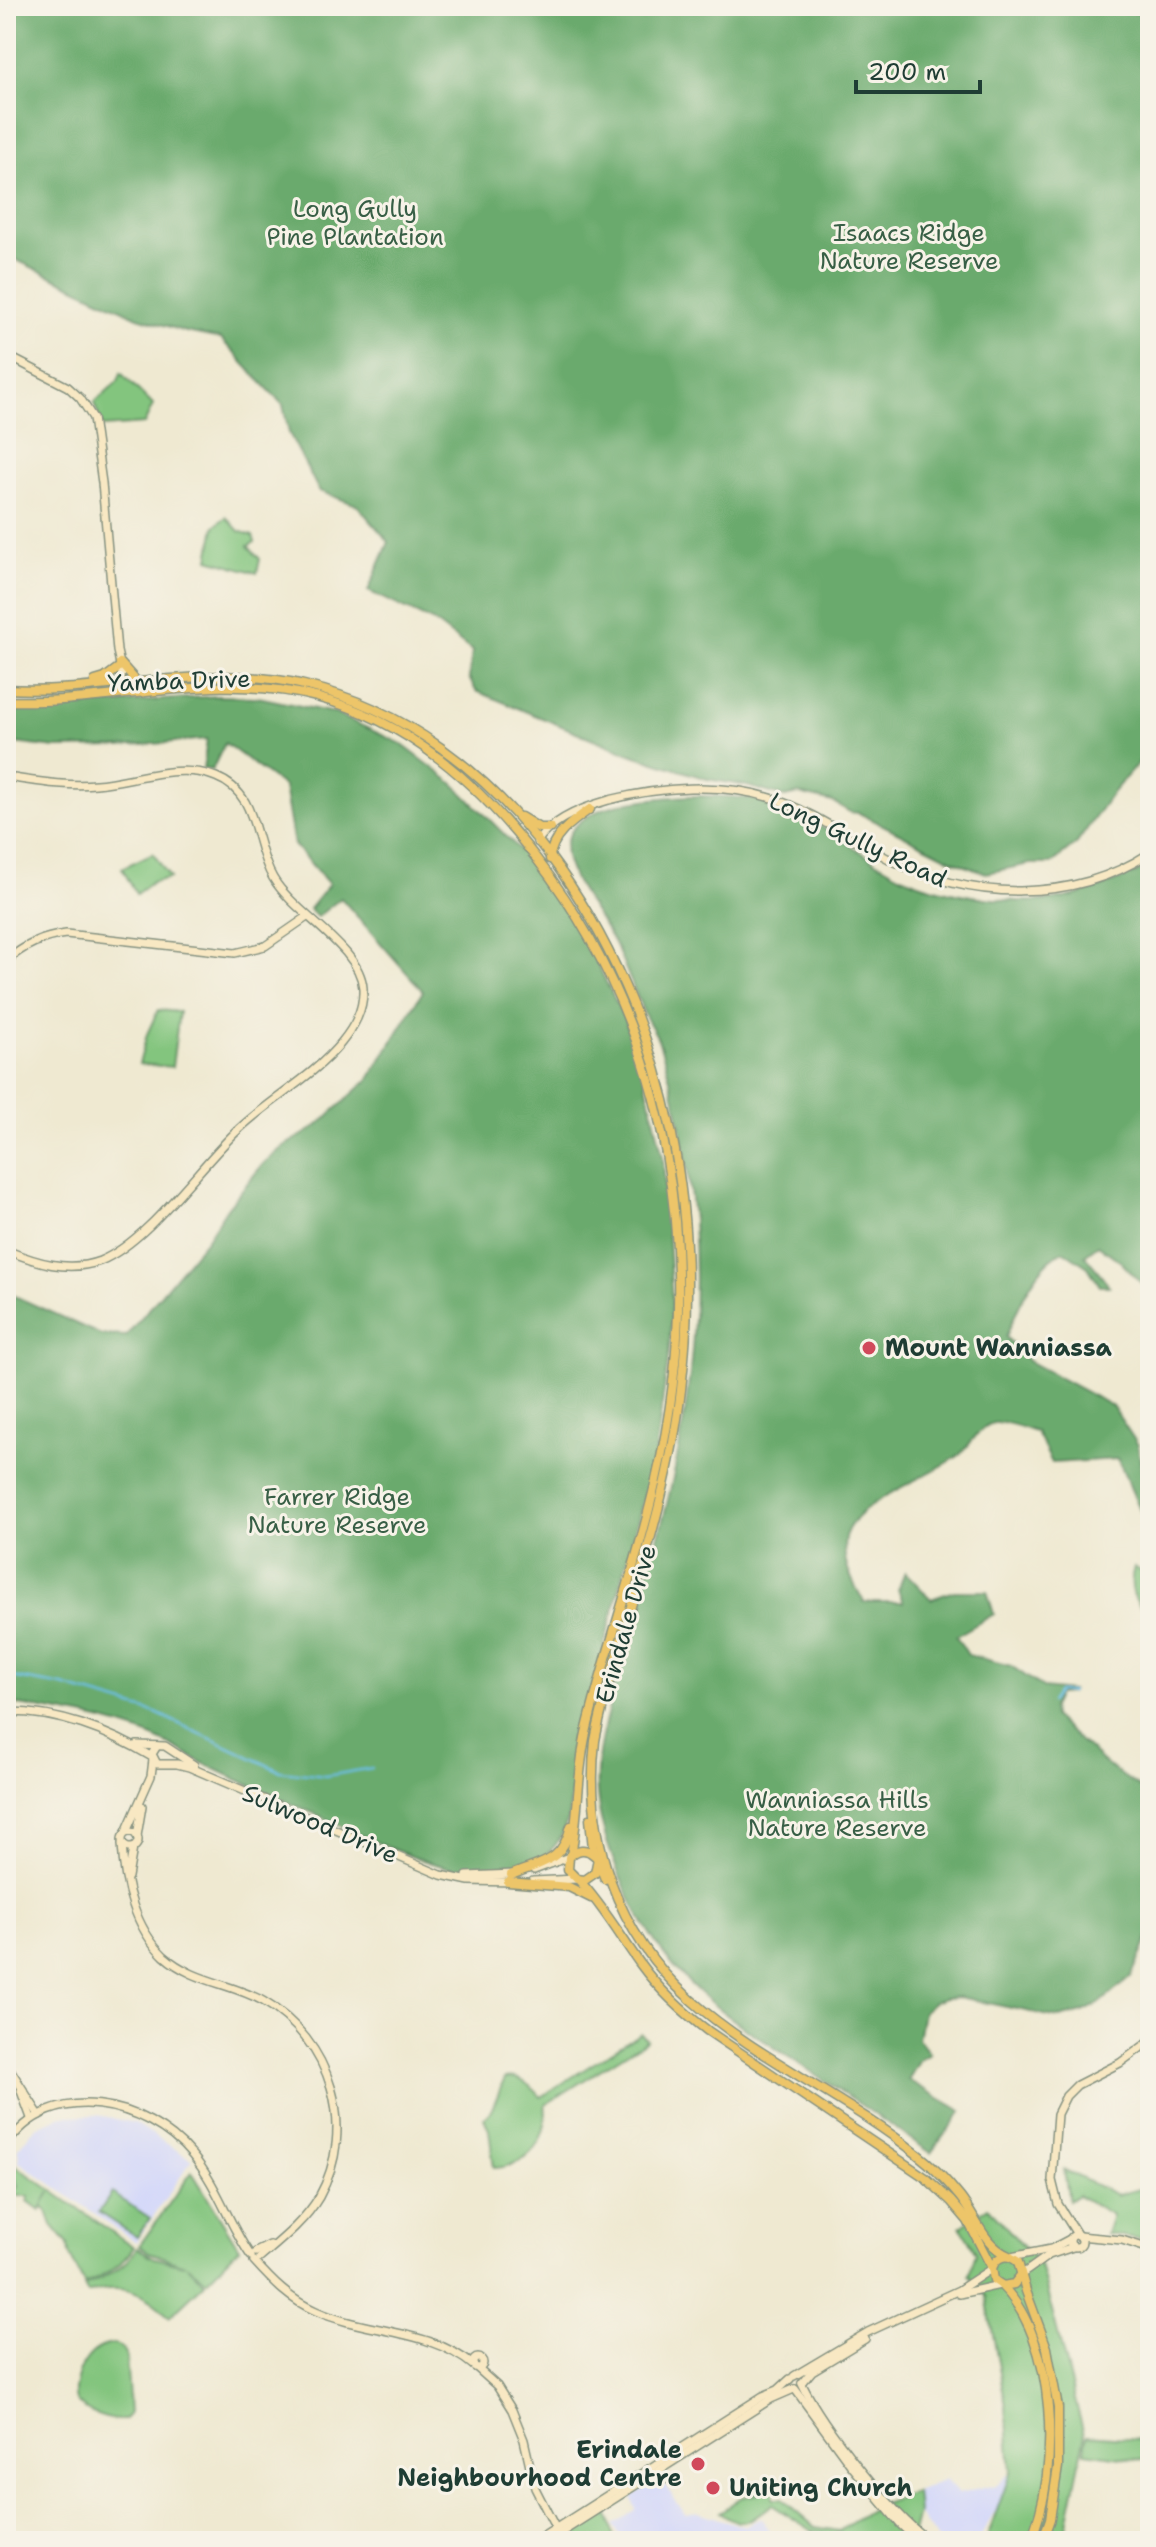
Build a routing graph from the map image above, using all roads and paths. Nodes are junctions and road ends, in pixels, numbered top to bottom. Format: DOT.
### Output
graph roads {
  1 [pos="1139,6"];
  2 [pos="1150,12"];
  3 [pos="6,355"];
  4 [pos="118,666"];
  5 [pos="136,681"];
  6 [pos="120,682"];
  7 [pos="75,686"];
  8 [pos="6,689"];
  9 [pos="152,692"];
  10 [pos="109,696"];
  11 [pos="6,701"];
  12 [pos="456,764"];
  13 [pos="461,776"];
  14 [pos="6,777"];
  15 [pos="609,800"];
  16 [pos="505,803"];
  17 [pos="590,809"];
  18 [pos="551,828"];
  19 [pos="537,842"];
  20 [pos="529,848"];
  21 [pos="1150,853"];
  22 [pos="550,859"];
  23 [pos="575,911"];
  24 [pos="307,917"];
  25 [pos="6,964"];
  26 [pos="6,1250"];
  27 [pos="597,1709"];
  28 [pos="6,1712"];
  29 [pos="131,1745"];
  30 [pos="157,1746"];
  31 [pos="170,1749"];
  32 [pos="593,1756"];
  33 [pos="152,1758"];
  34 [pos="166,1765"];
  35 [pos="205,1773"];
  36 [pos="577,1804"];
  37 [pos="126,1832"];
  38 [pos="137,1836"];
  39 [pos="122,1844"];
  40 [pos="133,1848"];
  41 [pos="570,1856"];
  42 [pos="596,1859"];
  43 [pos="128,1878"];
  44 [pos="510,1879"];
  45 [pos="577,1879"];
  46 [pos="617,1929"];
  47 [pos="717,2021"];
  48 [pos="1150,2041"];
  49 [pos="6,2063"];
  50 [pos="35,2116"];
  51 [pos="6,2146"];
  52 [pos="1075,2240"];
  53 [pos="1150,2249"];
  54 [pos="254,2254"];
  55 [pos="1010,2257"];
  56 [pos="992,2268"];
  57 [pos="1021,2275"];
  58 [pos="1001,2285"];
  59 [pos="886,2325"];
  60 [pos="792,2378"];
  61 [pos="798,2386"];
  62 [pos="653,2475"];
  63 [pos="671,2481"];
  64 [pos="621,2492"];
  65 [pos="560,2530"];
  66 [pos="536,2541"];
  67 [pos="548,2541"];
  68 [pos="923,2541"];
  69 [pos="1030,2541"];
  70 [pos="1042,2541"];
  1 -- 2 [label="street"];
  3 -- 4 [label="street"];
  4 -- 5 [label="main road"];
  4 -- 6 [label="street"];
  4 -- 7 [label="main road"];
  5 -- 6 [label="main road, Yamba Drive"];
  5 -- 12 [label="main road, Yamba Drive"];
  6 -- 7 [label="main road, Yamba Drive"];
  6 -- 9 [label="main road"];
  6 -- 10 [label="main road"];
  7 -- 8 [label="main road, Yamba Drive"];
  9 -- 10 [label="main road, Yamba Drive"];
  9 -- 12 [label="main road, Yamba Drive"];
  10 -- 11 [label="main road, Yamba Drive"];
  12 -- 13 [label="main road, Yamba Drive"];
  12 -- 16 [label="main road, Yamba Drive"];
  13 -- 19 [label="main road"];
  13 -- 20 [label="main road, Yamba Drive"];
  14 -- 24 [label="street"];
  15 -- 17 [label="street, Long Gully Road"];
  15 -- 18 [label="street, Long Gully Road"];
  15 -- 21 [label="street, Long Gully Road"];
  16 -- 18 [label="main road"];
  16 -- 19 [label="main road, Yamba Drive"];
  17 -- 19 [label="street, Long Gully Road"];
  17 -- 22 [label="main road"];
  18 -- 19 [label="street, Long Gully Road"];
  19 -- 22 [label="main road, Erindale Drive"];
  19 -- 23 [label="main road"];
  20 -- 23 [label="main road, Erindale Drive"];
  22 -- 27 [label="main road, Erindale Drive"];
  23 -- 27 [label="main road, Erindale Drive"];
  24 -- 25 [label="street"];
  24 -- 26 [label="street"];
  27 -- 32 [label="main road, Erindale Drive"];
  27 -- 36 [label="main road, Erindale Drive"];
  28 -- 29 [label="street, Sulwood Drive"];
  29 -- 30 [label="street, Sulwood Drive"];
  29 -- 33 [label="street, Sulwood Drive"];
  30 -- 31 [label="street, Sulwood Drive"];
  30 -- 33 [label="street"];
  31 -- 34 [label="street"];
  31 -- 35 [label="street, Sulwood Drive"];
  32 -- 42 [label="main road"];
  32 -- 47 [label="main road, Erindale Drive"];
  33 -- 34 [label="street, Sulwood Drive"];
  33 -- 37 [label="street"];
  34 -- 35 [label="street, Sulwood Drive"];
  34 -- 38 [label="street"];
  35 -- 44 [label="street, Sulwood Drive"];
  36 -- 41 [label="main road, Erindale Drive"];
  36 -- 44 [label="main road"];
  37 -- 38 [label="street"];
  37 -- 39 [label="street"];
  38 -- 40 [label="street"];
  39 -- 40 [label="street"];
  39 -- 43 [label="street"];
  40 -- 43 [label="street"];
  41 -- 42 [label="main road"];
  41 -- 44 [label="street, Sulwood Drive"];
  41 -- 45 [label="main road"];
  42 -- 45 [label="main road"];
  42 -- 47 [label="main road"];
  43 -- 54 [label="street"];
  44 -- 45 [label="street, Sulwood Drive"];
  44 -- 46 [label="main road"];
  45 -- 46 [label="main road"];
  46 -- 56 [label="main road"];
  47 -- 55 [label="main road, Erindale Drive"];
  48 -- 52 [label="street"];
  49 -- 50 [label="street"];
  50 -- 51 [label="street"];
  50 -- 54 [label="street"];
  52 -- 53 [label="street"];
  52 -- 55 [label="street"];
  52 -- 57 [label="street"];
  54 -- 65 [label="street"];
  55 -- 56 [label="main road"];
  55 -- 57 [label="main road"];
  56 -- 58 [label="main road"];
  56 -- 59 [label="street"];
  57 -- 58 [label="main road"];
  57 -- 70 [label="main road"];
  58 -- 59 [label="street"];
  58 -- 69 [label="main road"];
  59 -- 60 [label="street"];
  59 -- 61 [label="street"];
  60 -- 61 [label="street"];
  60 -- 64 [label="street"];
  61 -- 62 [label="street"];
  61 -- 68 [label="street"];
  62 -- 63 [label="street"];
  62 -- 64 [label="street"];
  64 -- 65 [label="street"];
  65 -- 66 [label="street"];
  65 -- 67 [label="street"];
}
